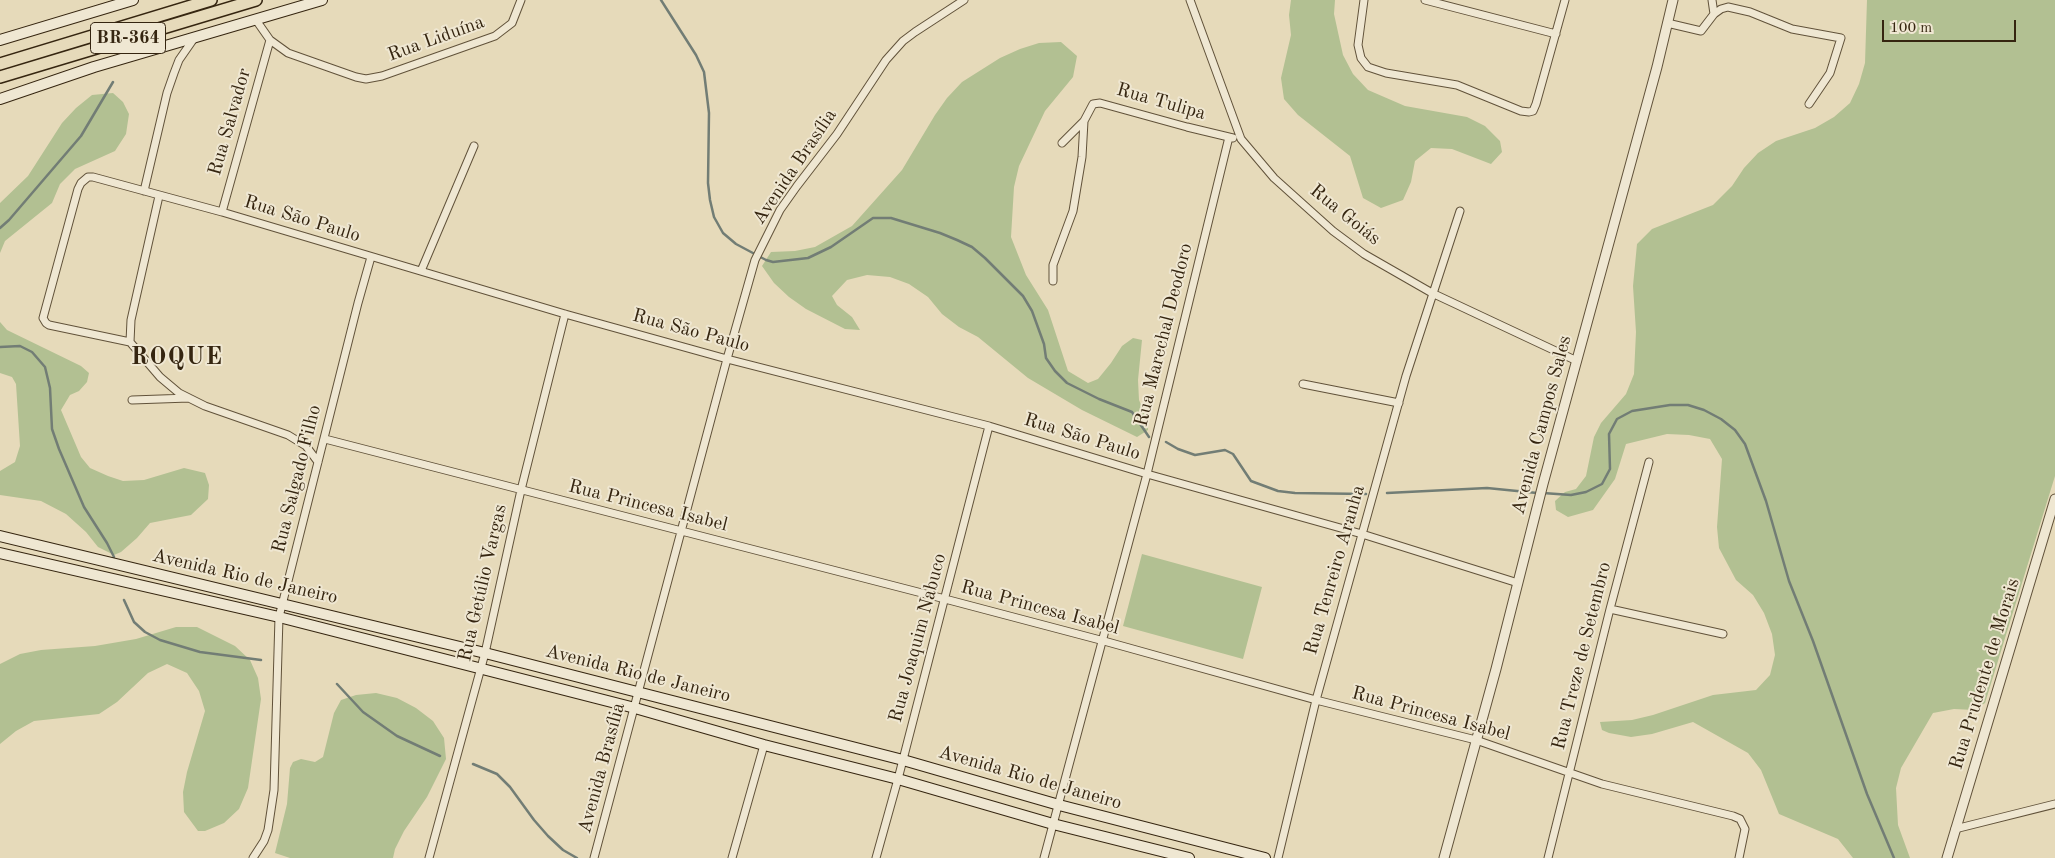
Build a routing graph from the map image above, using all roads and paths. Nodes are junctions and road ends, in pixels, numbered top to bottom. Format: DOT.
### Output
graph roads {
  1 [pos="133,0"];
  2 [pos="211,0"];
  3 [pos="256,0"];
  4 [pos="322,0"];
  5 [pos="521,0"];
  6 [pos="964,0"];
  7 [pos="1190,0"];
  8 [pos="1364,0"];
  9 [pos="1425,0"];
  10 [pos="1565,0"];
  11 [pos="1673,0"];
  12 [pos="1712,0"];
  13 [pos="1714,14"];
  14 [pos="256,20"];
  15 [pos="1667,23"];
  16 [pos="1556,34"];
  17 [pos="195,37"];
  18 [pos="0,40"];
  19 [pos="270,40"];
  20 [pos="0,64"];
  21 [pos="0,77"];
  22 [pos="0,99"];
  23 [pos="1809,104"];
  24 [pos="1084,121"];
  25 [pos="1229,137"];
  26 [pos="1241,139"];
  27 [pos="1062,143"];
  28 [pos="474,146"];
  29 [pos="144,191"];
  30 [pos="159,196"];
  31 [pos="1460,211"];
  32 [pos="222,212"];
  33 [pos="372,257"];
  34 [pos="421,271"];
  35 [pos="1053,281"];
  36 [pos="1432,293"];
  37 [pos="565,314"];
  38 [pos="130,342"];
  39 [pos="726,359"];
  40 [pos="1577,360"];
  41 [pos="1303,384"];
  42 [pos="189,398"];
  43 [pos="132,400"];
  44 [pos="1399,403"];
  45 [pos="989,426"];
  46 [pos="325,439"];
  47 [pos="318,462"];
  48 [pos="1649,462"];
  49 [pos="1147,474"];
  50 [pos="521,490"];
  51 [pos="2055,499"];
  52 [pos="680,531"];
  53 [pos="1362,534"];
  54 [pos="0,536"];
  55 [pos="0,553"];
  56 [pos="1518,583"];
  57 [pos="945,599"];
  58 [pos="282,604"];
  59 [pos="1610,609"];
  60 [pos="279,617"];
  61 [pos="1723,634"];
  62 [pos="1104,641"];
  63 [pos="484,653"];
  64 [pos="480,669"];
  65 [pos="639,693"];
  66 [pos="1316,700"];
  67 [pos="635,708"];
  68 [pos="1476,740"];
  69 [pos="764,745"];
  70 [pos="903,760"];
  71 [pos="1570,774"];
  72 [pos="898,779"];
  73 [pos="2055,804"];
  74 [pos="1059,805"];
  75 [pos="1053,824"];
  76 [pos="1956,829"];
  77 [pos="253,858"];
  78 [pos="429,858"];
  79 [pos="594,858"];
  80 [pos="732,858"];
  81 [pos="876,858"];
  82 [pos="1044,858"];
  83 [pos="1189,858"];
  84 [pos="1265,858"];
  85 [pos="1278,858"];
  86 [pos="1444,858"];
  87 [pos="1548,858"];
  88 [pos="1739,858"];
  89 [pos="1947,858"];
  1 -- 18 [label="main road"];
  2 -- 20 [label="highway, BR-364"];
  3 -- 21 [label="highway, BR-364"];
  4 -- 14 [label="main road"];
  5 -- 19 [label="street, Rua Liduína"];
  6 -- 39 [label="street, Avenida Brasília"];
  7 -- 26 [label="street, Rua Goiás"];
  8 -- 16 [label="street"];
  9 -- 16 [label="street"];
  10 -- 16 [label="street"];
  11 -- 15 [label="street, Avenida Campos Sales"];
  12 -- 13 [label="street"];
  13 -- 15 [label="street"];
  13 -- 23 [label="street"];
  14 -- 17 [label="main road"];
  14 -- 19 [label="street"];
  15 -- 40 [label="street, Avenida Campos Sales"];
  17 -- 22 [label="main road"];
  17 -- 29 [label="street"];
  19 -- 32 [label="street, Rua Salvador"];
  24 -- 25 [label="street, Rua Tulipa"];
  24 -- 27 [label="street, Rua Tulipa"];
  24 -- 35 [label="street"];
  25 -- 26 [label="street, Rua Tulipa"];
  25 -- 49 [label="street, Rua Marechal Deodoro"];
  26 -- 36 [label="street, Rua Goiás"];
  28 -- 34 [label="street"];
  29 -- 30 [label="street, Rua São Paulo"];
  29 -- 38 [label="street, Rua São Paulo"];
  30 -- 32 [label="street, Rua São Paulo"];
  30 -- 38 [label="street"];
  31 -- 36 [label="street, Rua Tenreiro Aranha"];
  32 -- 33 [label="street, Rua São Paulo"];
  33 -- 34 [label="street, Rua São Paulo"];
  33 -- 46 [label="street, Rua Salgado Filho"];
  34 -- 37 [label="street, Rua São Paulo"];
  36 -- 40 [label="street, Rua Goiás"];
  36 -- 44 [label="street, Rua Tenreiro Aranha"];
  37 -- 39 [label="street, Rua São Paulo"];
  37 -- 50 [label="street, Rua Getúlio Vargas"];
  38 -- 42 [label="street"];
  39 -- 45 [label="street, Rua São Paulo"];
  39 -- 52 [label="street, Avenida Brasília"];
  40 -- 56 [label="street, Avenida Campos Sales"];
  41 -- 44 [label="street"];
  42 -- 43 [label="street"];
  42 -- 47 [label="street"];
  44 -- 53 [label="street, Rua Tenreiro Aranha"];
  45 -- 49 [label="street, Rua São Paulo"];
  45 -- 57 [label="street, Rua Joaquim Nabuco"];
  46 -- 47 [label="street, Rua Salgado Filho"];
  46 -- 50 [label="street, Rua Princesa Isabel"];
  47 -- 58 [label="street, Rua Salgado Filho"];
  48 -- 59 [label="street, Rua Treze de Setembro"];
  49 -- 53 [label="street, Rua São Paulo"];
  49 -- 62 [label="street, Rua Marechal Deodoro"];
  50 -- 52 [label="street, Rua Princesa Isabel"];
  50 -- 63 [label="street, Rua Getúlio Vargas"];
  51 -- 76 [label="street, Rua Prudente de Morais"];
  52 -- 57 [label="street, Rua Princesa Isabel"];
  52 -- 65 [label="street, Avenida Brasília"];
  53 -- 56 [label="street, Rua São Paulo"];
  53 -- 66 [label="street, Rua Tenreiro Aranha"];
  54 -- 58 [label="main road, Avenida Rio de Janeiro"];
  55 -- 60 [label="main road, Avenida Rio de Janeiro"];
  56 -- 68 [label="street, Avenida Campos Sales"];
  57 -- 62 [label="street, Rua Princesa Isabel"];
  57 -- 70 [label="street, Rua Joaquim Nabuco"];
  58 -- 60 [label="street, Rua Salgado Filho"];
  58 -- 63 [label="main road, Avenida Rio de Janeiro"];
  59 -- 61 [label="street"];
  59 -- 71 [label="street, Rua Treze de Setembro"];
  60 -- 64 [label="main road, Avenida Rio de Janeiro"];
  60 -- 77 [label="street, Rua Salgado Filho"];
  62 -- 66 [label="street, Rua Princesa Isabel"];
  62 -- 74 [label="street, Rua Marechal Deodoro"];
  63 -- 64 [label="street, Rua Getúlio Vargas"];
  63 -- 65 [label="main road, Avenida Rio de Janeiro"];
  64 -- 67 [label="main road, Avenida Rio de Janeiro"];
  64 -- 78 [label="street, Rua Getúlio Vargas"];
  65 -- 67 [label="street, Avenida Brasília"];
  65 -- 70 [label="main road, Avenida Rio de Janeiro"];
  66 -- 68 [label="street, Rua Princesa Isabel"];
  66 -- 85 [label="street, Rua Tenreiro Aranha"];
  67 -- 69 [label="main road, Avenida Rio de Janeiro"];
  67 -- 79 [label="street, Avenida Brasília"];
  68 -- 71 [label="street, Rua Princesa Isabel"];
  68 -- 86 [label="street, Avenida Campos Sales"];
  69 -- 72 [label="main road, Avenida Rio de Janeiro"];
  69 -- 80 [label="street"];
  70 -- 72 [label="street, Rua Joaquim Nabuco"];
  70 -- 74 [label="main road, Avenida Rio de Janeiro"];
  71 -- 87 [label="street, Rua Treze de Setembro"];
  71 -- 88 [label="street, Rua Princesa Isabel"];
  72 -- 75 [label="main road, Avenida Rio de Janeiro"];
  72 -- 81 [label="street, Rua Joaquim Nabuco"];
  73 -- 76 [label="street"];
  74 -- 75 [label="street, Rua Marechal Deodoro"];
  74 -- 84 [label="main road, Avenida Rio de Janeiro"];
  75 -- 82 [label="street, Rua Marechal Deodoro"];
  75 -- 83 [label="main road, Avenida Rio de Janeiro"];
  76 -- 89 [label="street, Rua Prudente de Morais"];
}
